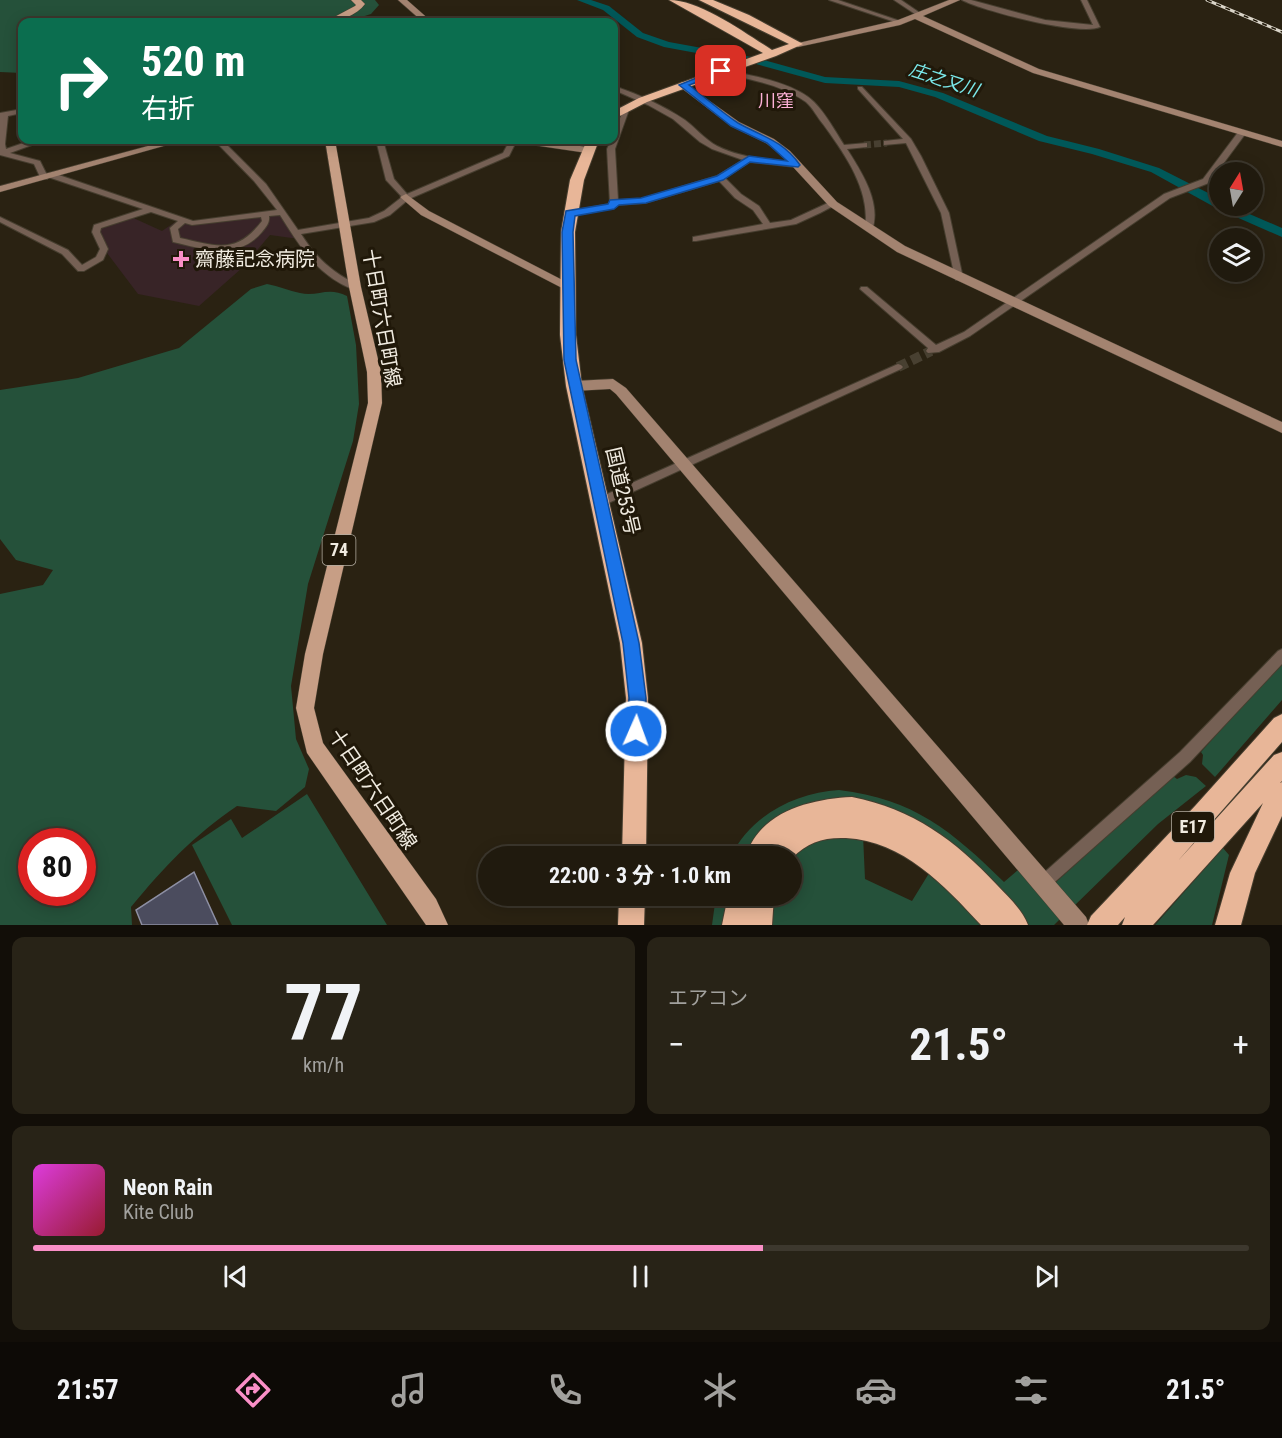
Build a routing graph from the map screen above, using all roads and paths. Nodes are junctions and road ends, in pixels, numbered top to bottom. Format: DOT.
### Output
graph roads {
  1 [pos="355,0"];
  2 [pos="402,0"];
  3 [pos="674,0"];
  4 [pos="704,0"];
  5 [pos="832,0"];
  6 [pos="897,0"];
  7 [pos="956,0"];
  8 [pos="965,0"];
  9 [pos="1084,0"];
  10 [pos="918,16"];
  11 [pos="337,18"];
  12 [pos="423,18"];
  13 [pos="900,22"];
  14 [pos="798,44"];
  15 [pos="772,54"];
  16 [pos="721,71"];
  17 [pos="683,85"];
  18 [pos="861,88"];
  19 [pos="618,90"];
  20 [pos="643,100"];
  21 [pos="627,107"];
  22 [pos="18,112"];
  23 [pos="618,113"];
  24 [pos="3,114"];
  25 [pos="618,131"];
  26 [pos="1242,133"];
  27 [pos="908,141"];
  28 [pos="887,143"];
  29 [pos="27,144"];
  30 [pos="165,144"];
  31 [pos="222,144"];
  32 [pos="331,144"];
  33 [pos="381,144"];
  34 [pos="511,144"];
  35 [pos="613,144"];
  36 [pos="1282,144"];
  37 [pos="590,145"];
  38 [pos="864,145"];
  39 [pos="844,147"];
  40 [pos="2,154"];
  41 [pos="749,159"];
  42 [pos="795,165"];
  43 [pos="47,176"];
  44 [pos="720,178"];
  45 [pos="0,189"];
  46 [pos="406,197"];
  47 [pos="613,202"];
  48 [pos="833,204"];
  49 [pos="152,209"];
  50 [pos="281,212"];
  51 [pos="570,213"];
  52 [pos="265,215"];
  53 [pos="0,219"];
  54 [pos="183,221"];
  55 [pos="768,225"];
  56 [pos="344,226"];
  57 [pos="869,228"];
  58 [pos="295,233"];
  59 [pos="696,238"];
  60 [pos="959,278"];
  61 [pos="568,286"];
  62 [pos="355,287"];
  63 [pos="864,289"];
  64 [pos="1014,301"];
  65 [pos="898,367"];
  66 [pos="574,386"];
  67 [pos="1282,428"];
  68 [pos="684,464"];
  69 [pos="600,502"];
  70 [pos="1282,655"];
  71 [pos="1282,725"];
  72 [pos="1282,763"];
  73 [pos="1282,794"];
  74 [pos="634,846"];
  75 [pos="765,846"];
  76 [pos="787,846"];
  77 [pos="1043,883"];
  78 [pos="632,906"];
  79 [pos="739,906"];
  80 [pos="760,906"];
  81 [pos="1091,923"];
  82 [pos="437,925"];
  83 [pos="631,925"];
  84 [pos="735,925"];
  85 [pos="759,925"];
  86 [pos="999,925"];
  87 [pos="1015,925"];
  88 [pos="1136,925"];
  89 [pos="1228,925"];
  1 -- 11 [label="main road"];
  2 -- 12 [label="street"];
  3 -- 15 [label="highway"];
  4 -- 14 [label="highway"];
  5 -- 13 [label="street"];
  6 -- 10 [label="street"];
  7 -- 10 [label="street"];
  8 -- 9 [label="street"];
  10 -- 13 [label="street"];
  10 -- 26 [label="street"];
  13 -- 14 [label="street"];
  14 -- 15 [label="highway"];
  15 -- 16 [label="highway"];
  16 -- 17 [label="highway"];
  16 -- 39 [label="street"];
  17 -- 20 [label="highway"];
  17 -- 42 [label="street"];
  18 -- 27 [label="street"];
  19 -- 20 [label="street"];
  20 -- 21 [label="highway"];
  20 -- 41 [label="street"];
  21 -- 23 [label="highway"];
  21 -- 25 [label="street"];
  22 -- 24 [label="street"];
  24 -- 40 [label="street"];
  26 -- 36 [label="street"];
  26 -- 64 [label="street"];
  27 -- 28 [label="street"];
  27 -- 60 [label="street"];
  29 -- 40 [label="street"];
  30 -- 43 [label="street"];
  31 -- 50 [label="street"];
  32 -- 56 [label="main road, 十日町六日町線 / 74"];
  33 -- 46 [label="street"];
  34 -- 46 [label="street"];
  35 -- 47 [label="street"];
  37 -- 51 [label="highway, 国道253号"];
  38 -- 39 [label="street"];
  39 -- 57 [label="street"];
  40 -- 43 [label="street"];
  41 -- 42 [label="street"];
  41 -- 44 [label="street"];
  42 -- 48 [label="street"];
  43 -- 45 [label="street"];
  43 -- 49 [label="street"];
  44 -- 47 [label="street"];
  44 -- 55 [label="street"];
  46 -- 56 [label="street"];
  46 -- 61 [label="street"];
  47 -- 51 [label="street"];
  48 -- 55 [label="street"];
  48 -- 57 [label="street"];
  49 -- 53 [label="street"];
  49 -- 54 [label="street"];
  50 -- 52 [label="street"];
  50 -- 58 [label="street"];
  51 -- 61 [label="highway, 国道253号"];
  52 -- 54 [label="street"];
  52 -- 54 [label="street"];
  55 -- 59 [label="street"];
  56 -- 58 [label="street"];
  56 -- 62 [label="main road, 十日町六日町線 / 74"];
  57 -- 60 [label="street"];
  58 -- 62 [label="street"];
  60 -- 64 [label="street"];
  61 -- 66 [label="highway, 国道253号"];
  62 -- 82 [label="main road, 十日町六日町線 / 74"];
  63 -- 64 [label="street"];
  64 -- 67 [label="street"];
  65 -- 68 [label="street"];
  66 -- 68 [label="street"];
  66 -- 69 [label="highway, 国道253号"];
  68 -- 69 [label="street"];
  68 -- 77 [label="street"];
  69 -- 74 [label="highway, 国道253号"];
  70 -- 77 [label="street"];
  71 -- 81 [label="highway, E17"];
  72 -- 88 [label="highway, E17"];
  73 -- 89 [label="highway"];
  75 -- 87 [label="highway"];
  76 -- 86 [label="highway"];
  77 -- 81 [label="street"];
  78 -- 83 [label="highway"];
  79 -- 84 [label="highway"];
  80 -- 85 [label="highway"];
}
